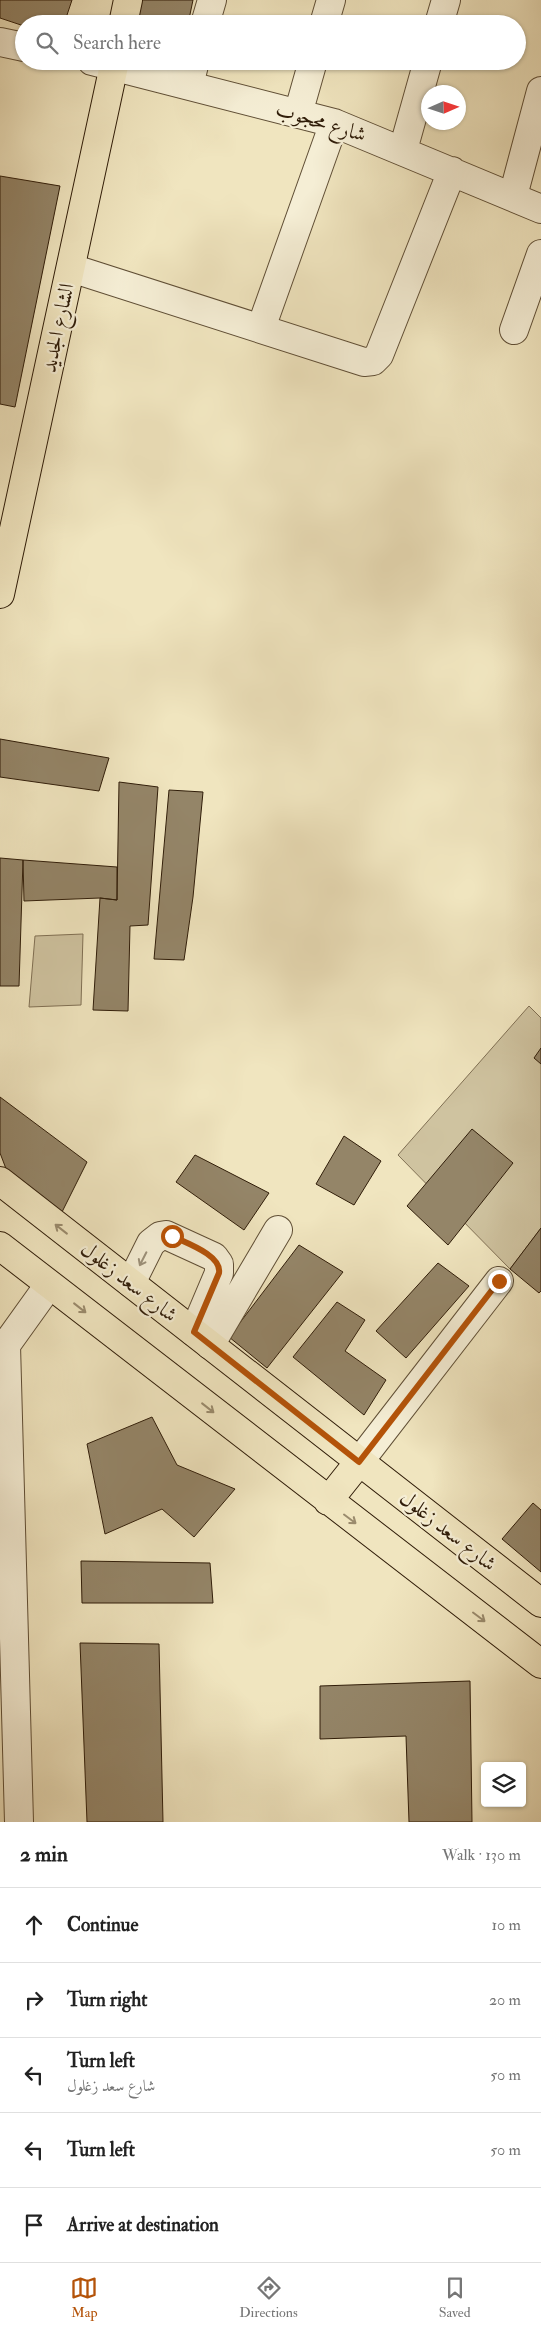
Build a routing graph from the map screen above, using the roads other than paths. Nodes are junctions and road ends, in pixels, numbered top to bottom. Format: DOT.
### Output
graph roads {
  1 [pos="128,0"];
  2 [pos="212,0"];
  3 [pos="331,0"];
  4 [pos="446,0"];
  5 [pos="125,15"];
  6 [pos="208,15"];
  7 [pos="327,15"];
  8 [pos="442,15"];
  9 [pos="0,42"];
  10 [pos="15,45"];
  11 [pos="106,70"];
  12 [pos="166,70"];
  13 [pos="310,70"];
  14 [pos="425,70"];
  15 [pos="192,73"];
  16 [pos="541,91"];
  17 [pos="298,114"];
  18 [pos="334,123"];
  19 [pos="403,150"];
  20 [pos="452,170"];
  21 [pos="513,196"];
  22 [pos="541,208"];
  23 [pos="541,254"];
  24 [pos="70,268"];
  25 [pos="260,328"];
  26 [pos="514,330"];
  27 [pos="0,594"];
  28 [pos="0,1181"];
  29 [pos="278,1230"];
  30 [pos="0,1246"];
  31 [pos="499,1281"];
  32 [pos="130,1283"];
  33 [pos="50,1285"];
  34 [pos="202,1339"];
  35 [pos="359,1462"];
  36 [pos="328,1501"];
  37 [pos="541,1603"];
  38 [pos="541,1664"];
  39 [pos="19,1822"];
  1 -- 5 [label="main road"];
  2 -- 6 [label="street"];
  3 -- 7 [label="street"];
  4 -- 8 [label="street"];
  9 -- 10 [label="street"];
  11 -- 24 [label="main road, الشارع الجديد"];
  12 -- 15 [label="street, شارع محجوب"];
  13 -- 17 [label="street"];
  14 -- 19 [label="street"];
  15 -- 17 [label="street, شارع محجوب"];
  16 -- 21 [label="street"];
  17 -- 18 [label="street, شارع محجوب"];
  18 -- 19 [label="street, شارع محجوب"];
  18 -- 25 [label="street"];
  19 -- 20 [label="street, شارع محجوب"];
  20 -- 21 [label="street, شارع محجوب"];
  20 -- 25 [label="street"];
  21 -- 22 [label="street, شارع محجوب"];
  23 -- 26 [label="street"];
  24 -- 25 [label="street"];
  24 -- 27 [label="main road, الشارع الجديد"];
  32 -- 28 [label="main road, شارع سعد زغلول, one-way"];
  29 -- 34 [label="street"];
  30 -- 33 [label="main road"];
  31 -- 35 [label="street"];
  32 -- 34 [label="main road, شارع سعد زغلول"];
  34 -- 32 [label="street, one-way"];
  33 -- 36 [label="main road, one-way"];
  33 -- 39 [label="street"];
  34 -- 35 [label="main road, شارع سعد زغلول"];
  35 -- 36 [label="main road"];
  35 -- 37 [label="main road, شارع سعد زغلول"];
  36 -- 38 [label="main road, one-way"];
}
